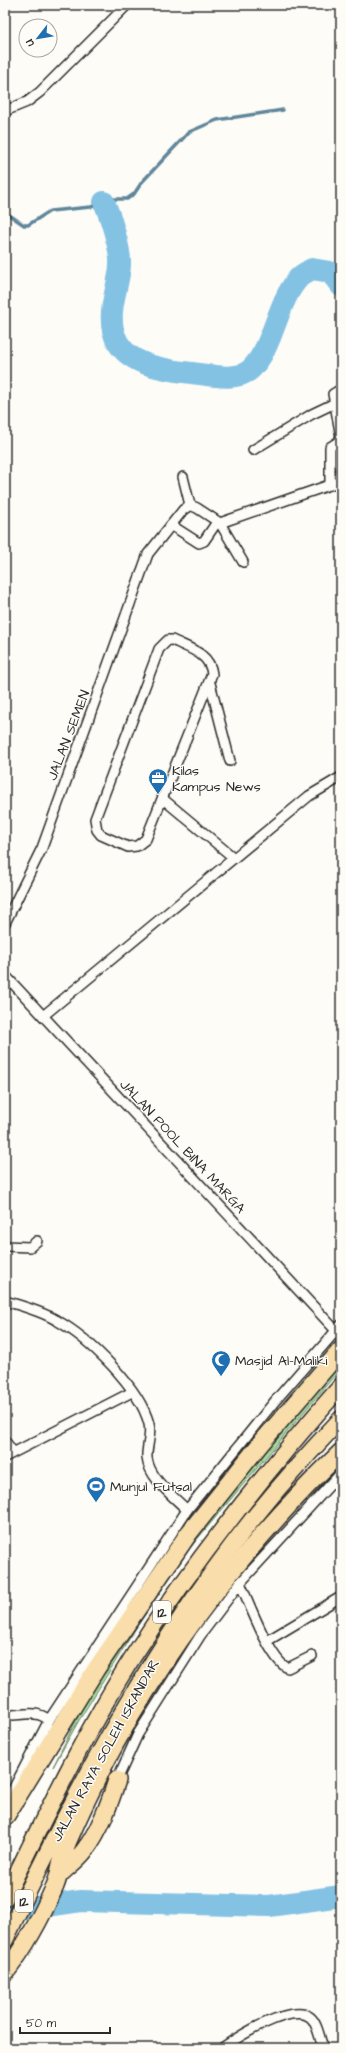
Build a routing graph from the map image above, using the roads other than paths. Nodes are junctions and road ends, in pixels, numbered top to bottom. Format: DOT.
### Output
graph roads {
  1 [pos="127,5"];
  2 [pos="5,111"];
  3 [pos="341,389"];
  4 [pos="334,404"];
  5 [pos="253,450"];
  6 [pos="183,477"];
  7 [pos="341,481"];
  8 [pos="330,485"];
  9 [pos="190,505"];
  10 [pos="218,523"];
  11 [pos="171,525"];
  12 [pos="243,562"];
  13 [pos="210,683"];
  14 [pos="230,761"];
  15 [pos="341,776"];
  16 [pos="163,799"];
  17 [pos="234,858"];
  18 [pos="5,923"];
  19 [pos="5,975"];
  20 [pos="43,1016"];
  21 [pos="37,1241"];
  22 [pos="5,1246"];
  23 [pos="5,1301"];
  24 [pos="339,1330"];
  25 [pos="341,1350"];
  26 [pos="341,1386"];
  27 [pos="132,1392"];
  28 [pos="341,1419"];
  29 [pos="5,1441"];
  30 [pos="341,1452"];
  31 [pos="9,1455"];
  32 [pos="341,1473"];
  33 [pos="187,1510"];
  34 [pos="240,1583"];
  35 [pos="339,1598"];
  36 [pos="267,1641"];
  37 [pos="312,1656"];
  38 [pos="13,1715"];
  39 [pos="49,1720"];
  40 [pos="117,1780"];
  41 [pos="5,1805"];
  42 [pos="5,1817"];
  43 [pos="57,1881"];
  44 [pos="5,1898"];
  45 [pos="7,1936"];
  46 [pos="5,1973"];
  47 [pos="222,2048"];
  48 [pos="323,2048"];
  1 -- 2 [label="street"];
  3 -- 4 [label="street"];
  4 -- 5 [label="street"];
  4 -- 8 [label="street"];
  6 -- 9 [label="street"];
  7 -- 8 [label="street"];
  8 -- 10 [label="street"];
  9 -- 10 [label="street"];
  9 -- 11 [label="street, JALAN SEMEN"];
  10 -- 11 [label="street"];
  10 -- 12 [label="street"];
  11 -- 18 [label="street, JALAN SEMEN"];
  13 -- 14 [label="street"];
  13 -- 16 [label="street"];
  13 -- 16 [label="street"];
  15 -- 17 [label="street"];
  16 -- 17 [label="street"];
  17 -- 20 [label="street"];
  19 -- 20 [label="street, JALAN POOL BINA MARGA"];
  20 -- 24 [label="street, JALAN POOL BINA MARGA"];
  21 -- 22 [label="street"];
  23 -- 27 [label="street"];
  24 -- 33 [label="street"];
  25 -- 42 [label="highway"];
  26 -- 44 [label="highway, JALAN RAYA SOLEH ISKANDAR / 12"];
  27 -- 31 [label="street"];
  27 -- 33 [label="street"];
  28 -- 45 [label="highway, JALAN RAYA SOLEH ISKANDAR / 12"];
  29 -- 31 [label="street"];
  30 -- 43 [label="highway"];
  32 -- 34 [label="street"];
  33 -- 39 [label="street"];
  34 -- 36 [label="street"];
  34 -- 40 [label="street"];
  35 -- 36 [label="street"];
  36 -- 37 [label="street"];
  38 -- 39 [label="street"];
  39 -- 41 [label="street"];
  40 -- 43 [label="highway"];
  43 -- 46 [label="highway"];
  47 -- 48 [label="street"];
}
